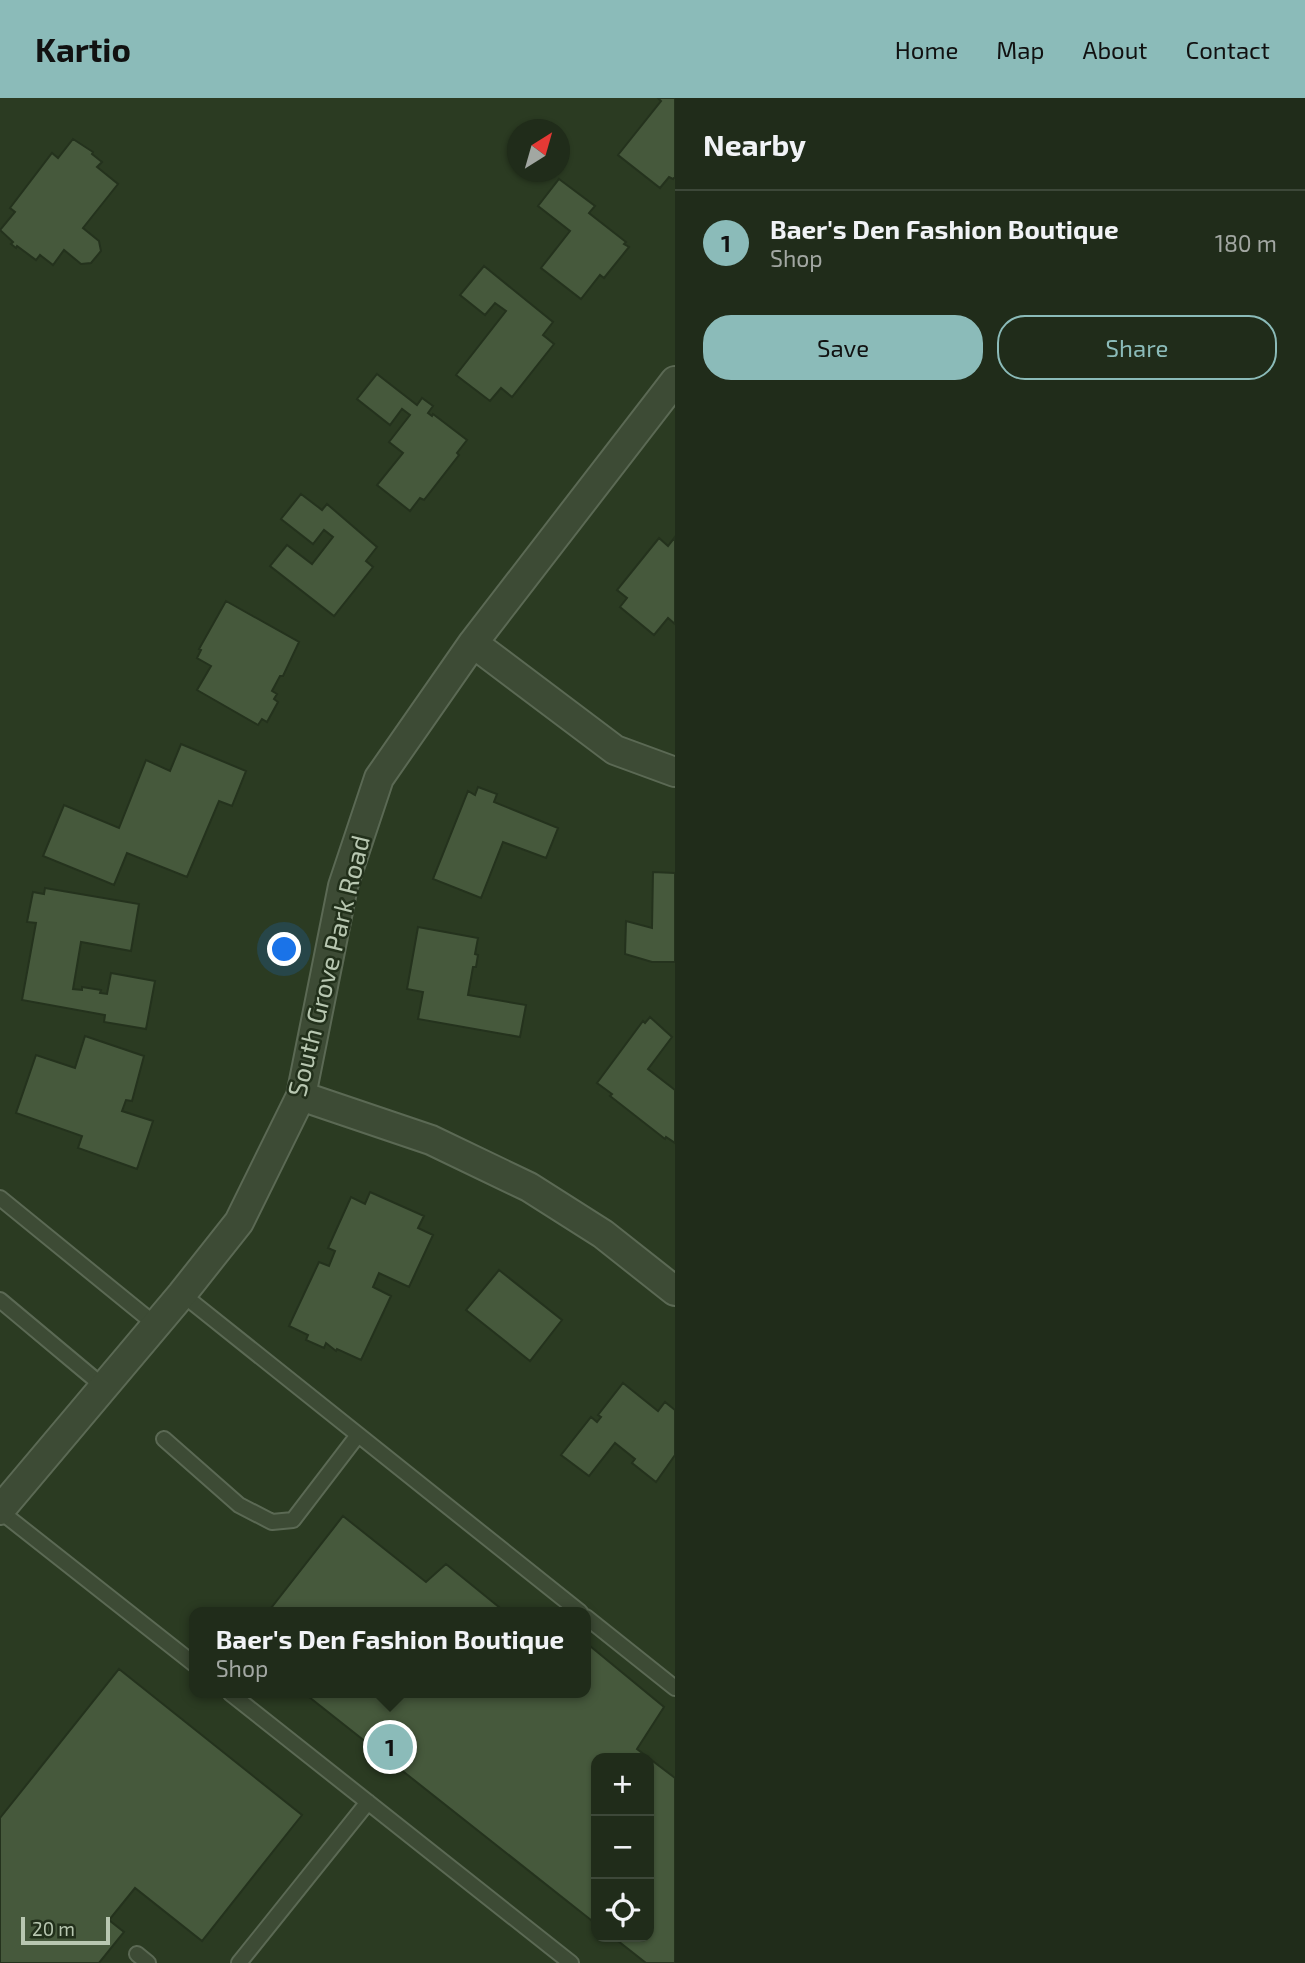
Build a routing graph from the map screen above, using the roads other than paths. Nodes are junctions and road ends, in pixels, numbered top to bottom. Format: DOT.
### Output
graph roads {
  1 [pos="675,382"];
  2 [pos="472,643"];
  3 [pos="675,772"];
  4 [pos="301,1096"];
  5 [pos="0,1198"];
  6 [pos="675,1291"];
  7 [pos="182,1294"];
  8 [pos="0,1300"];
  9 [pos="156,1325"];
  10 [pos="104,1387"];
  11 [pos="358,1435"];
  12 [pos="164,1439"];
  13 [pos="0,1510"];
  14 [pos="574,1607"];
  15 [pos="591,1621"];
  16 [pos="189,1660"];
  17 [pos="675,1688"];
  18 [pos="236,1698"];
  19 [pos="368,1802"];
  20 [pos="239,1963"];
  21 [pos="571,1963"];
  1 -- 2 [label="street, South Grove Park Road"];
  2 -- 3 [label="street"];
  2 -- 4 [label="street, South Grove Park Road"];
  4 -- 6 [label="street"];
  4 -- 7 [label="street, South Grove Park Road"];
  5 -- 9 [label="lane"];
  7 -- 9 [label="street, South Grove Park Road"];
  7 -- 11 [label="lane"];
  8 -- 10 [label="lane"];
  9 -- 10 [label="street, South Grove Park Road"];
  10 -- 13 [label="street, South Grove Park Road"];
  11 -- 12 [label="lane"];
  11 -- 14 [label="lane"];
  13 -- 16 [label="lane"];
  15 -- 17 [label="lane"];
  18 -- 19 [label="lane"];
  19 -- 20 [label="lane"];
  19 -- 21 [label="lane"];
}
